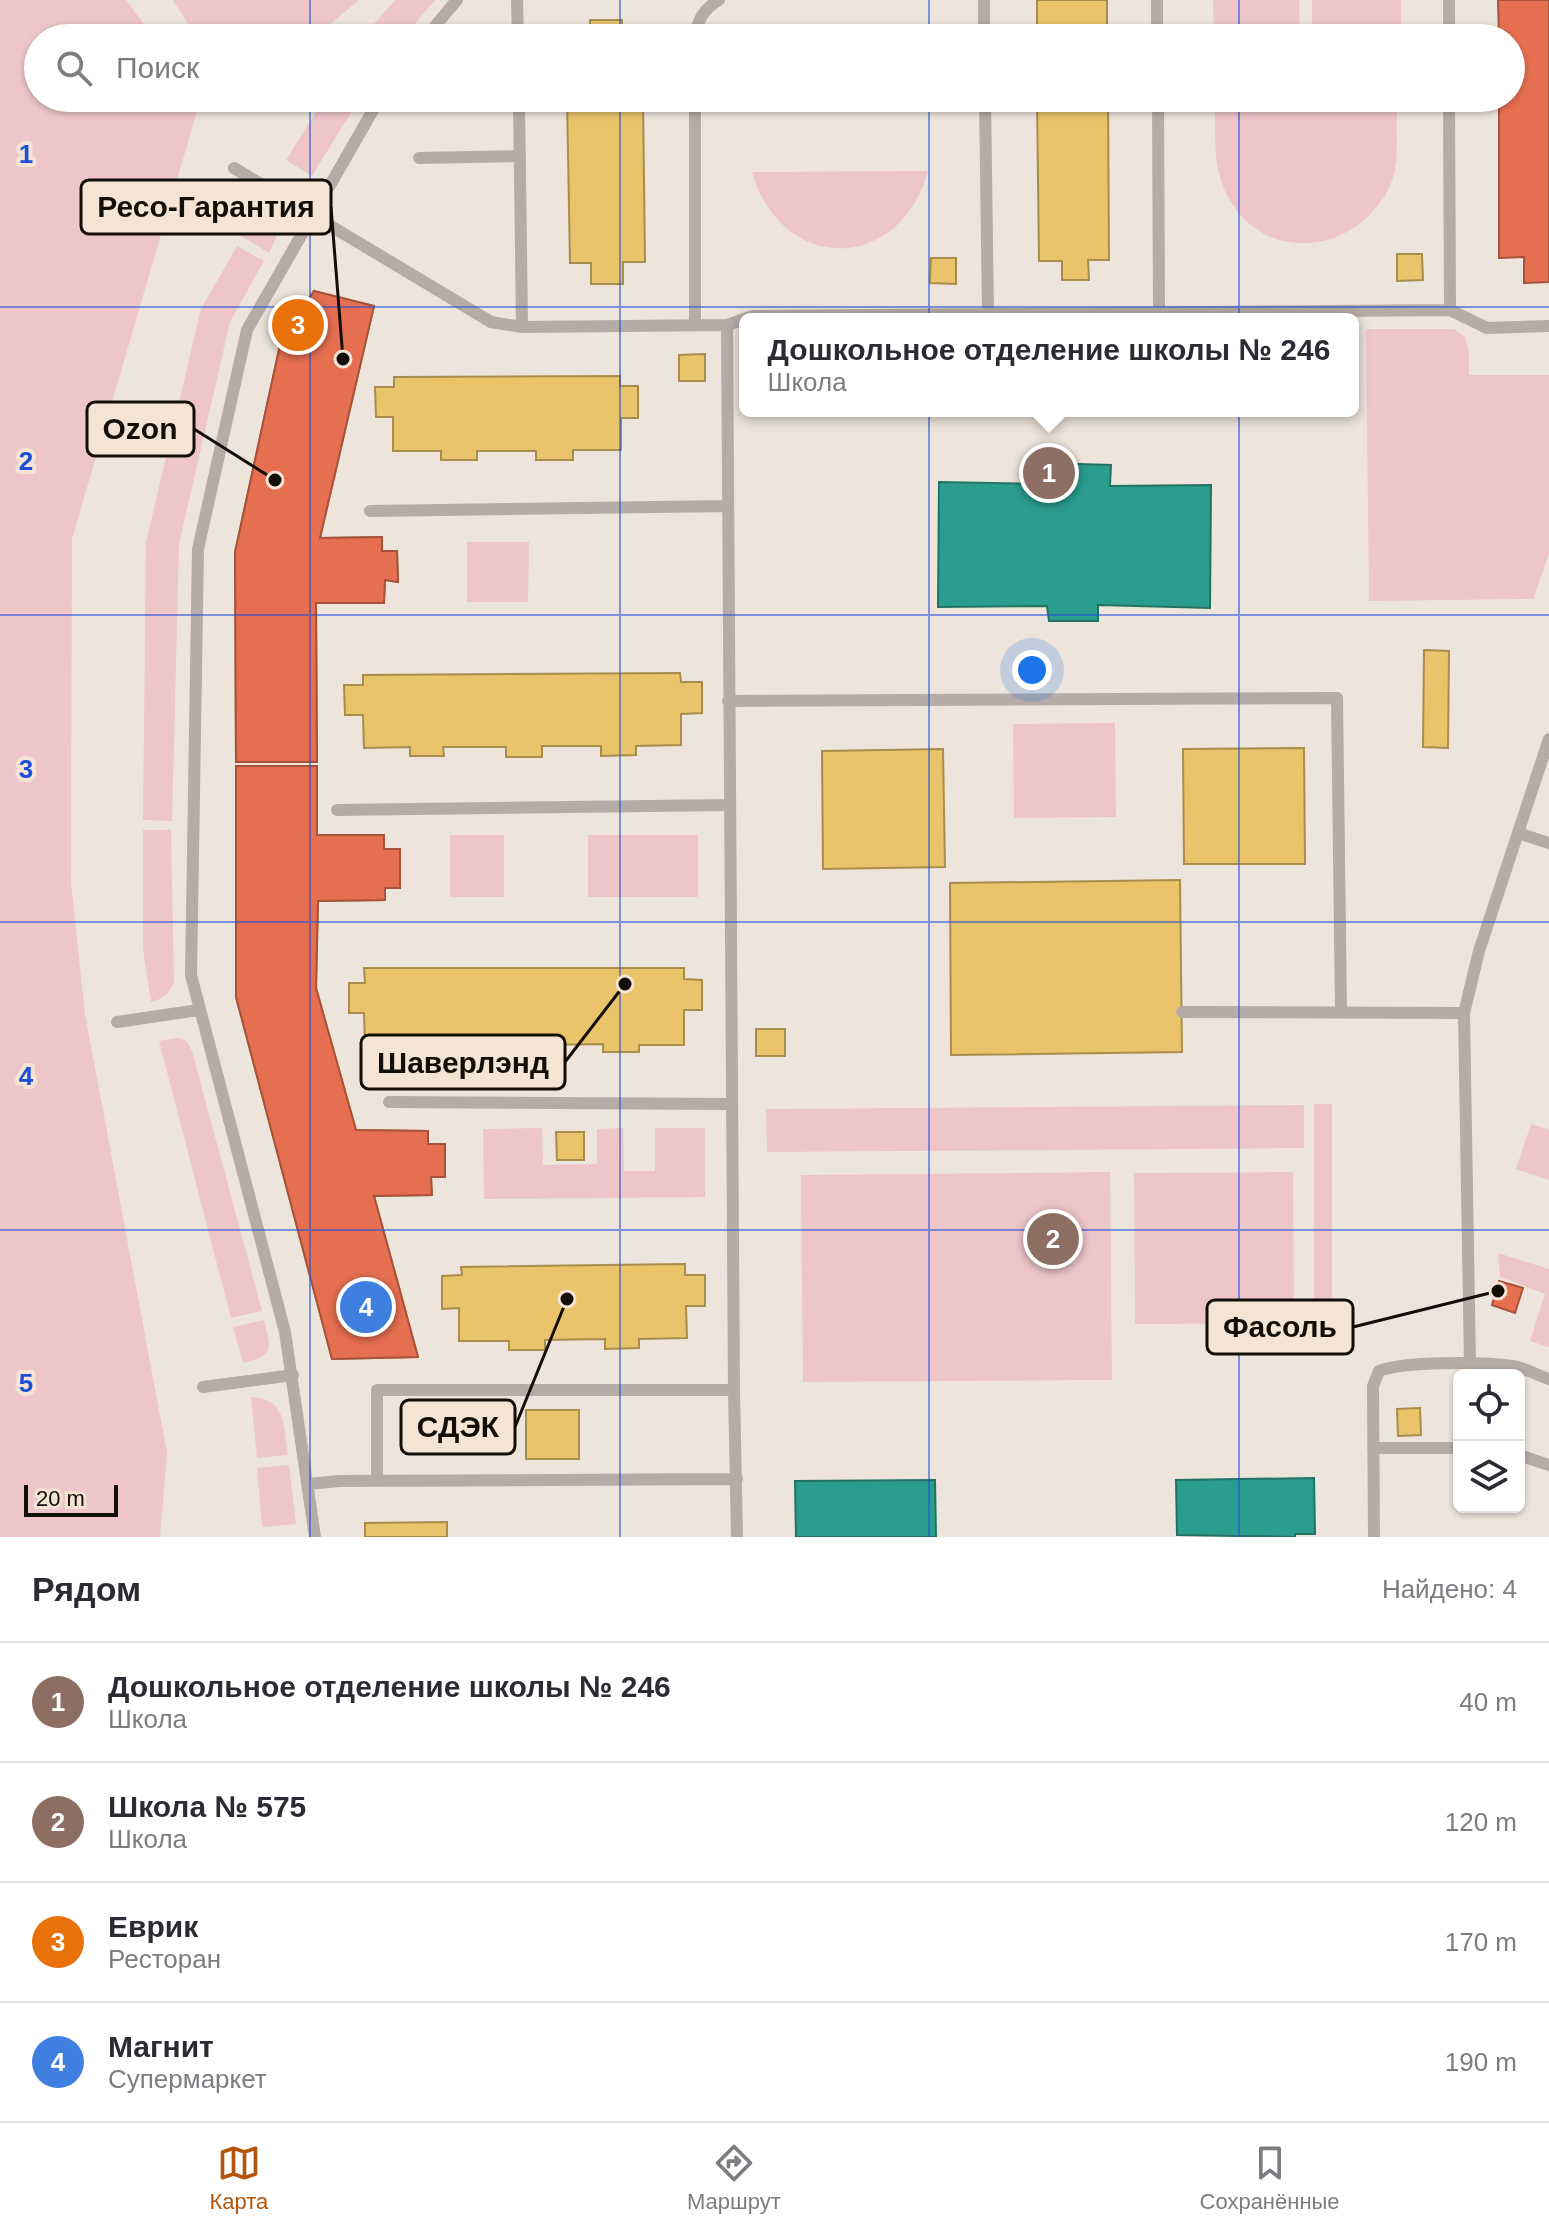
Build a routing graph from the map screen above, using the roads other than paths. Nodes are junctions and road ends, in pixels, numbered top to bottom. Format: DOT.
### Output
graph roads {
  1 [pos="457,0"];
  2 [pos="517,0"];
  3 [pos="719,0"];
  4 [pos="984,0"];
  5 [pos="1157,0"];
  6 [pos="1449,0"];
  7 [pos="437,24"];
  8 [pos="518,24"];
  9 [pos="697,24"];
  10 [pos="984,24"];
  11 [pos="1157,24"];
  12 [pos="1449,24"];
  13 [pos="372,112"];
  14 [pos="519,112"];
  15 [pos="695,112"];
  16 [pos="985,112"];
  17 [pos="1158,112"];
  18 [pos="1449,112"];
  19 [pos="520,156"];
  20 [pos="419,158"];
  21 [pos="234,168"];
  22 [pos="312,215"];
  23 [pos="1450,310"];
  24 [pos="988,313"];
  25 [pos="1159,313"];
  26 [pos="739,321"];
  27 [pos="695,325"];
  28 [pos="727,325"];
  29 [pos="1549,326"];
  30 [pos="522,327"];
  31 [pos="728,506"];
  32 [pos="370,511"];
  33 [pos="728,701"];
  34 [pos="1549,739"];
  35 [pos="729,805"];
  36 [pos="337,810"];
  37 [pos="1518,833"];
  38 [pos="1549,843"];
  39 [pos="199,1010"];
  40 [pos="1182,1012"];
  41 [pos="1341,1012"];
  42 [pos="1464,1013"];
  43 [pos="117,1022"];
  44 [pos="389,1102"];
  45 [pos="730,1104"];
  46 [pos="1470,1365"];
  47 [pos="293,1375"];
  48 [pos="1549,1379"];
  49 [pos="203,1387"];
  50 [pos="734,1390"];
  51 [pos="1373,1448"];
  52 [pos="1453,1448"];
  53 [pos="1525,1457"];
  54 [pos="1549,1465"];
  55 [pos="737,1479"];
  56 [pos="377,1481"];
  57 [pos="309,1484"];
  58 [pos="315,1537"];
  59 [pos="737,1537"];
  60 [pos="1374,1537"];
  1 -- 7 [label="lane"];
  2 -- 8 [label="lane"];
  3 -- 9 [label="lane"];
  4 -- 10 [label="lane"];
  5 -- 11 [label="lane"];
  6 -- 12 [label="lane"];
  13 -- 22 [label="lane"];
  14 -- 19 [label="lane"];
  15 -- 27 [label="lane"];
  16 -- 24 [label="lane"];
  17 -- 25 [label="lane"];
  18 -- 23 [label="lane"];
  19 -- 20 [label="lane"];
  19 -- 30 [label="lane"];
  21 -- 22 [label="lane"];
  22 -- 30 [label="lane"];
  22 -- 39 [label="lane"];
  23 -- 25 [label="lane"];
  23 -- 29 [label="lane"];
  26 -- 28 [label="lane"];
  27 -- 28 [label="lane"];
  27 -- 30 [label="lane"];
  28 -- 31 [label="lane"];
  31 -- 32 [label="lane"];
  31 -- 33 [label="lane"];
  33 -- 35 [label="lane"];
  33 -- 41 [label="lane"];
  34 -- 37 [label="lane"];
  35 -- 36 [label="lane"];
  35 -- 45 [label="lane"];
  37 -- 38 [label="lane"];
  37 -- 42 [label="lane"];
  39 -- 43 [label="lane"];
  39 -- 47 [label="lane"];
  40 -- 41 [label="lane"];
  41 -- 42 [label="lane"];
  42 -- 46 [label="lane"];
  44 -- 45 [label="lane"];
  45 -- 50 [label="lane"];
  46 -- 48 [label="lane"];
  46 -- 51 [label="lane"];
  47 -- 49 [label="lane"];
  47 -- 57 [label="lane"];
  50 -- 55 [label="lane"];
  50 -- 56 [label="lane"];
  51 -- 52 [label="lane"];
  51 -- 60 [label="lane"];
  53 -- 54 [label="lane"];
  55 -- 56 [label="lane"];
  55 -- 59 [label="lane"];
  56 -- 57 [label="lane"];
  57 -- 58 [label="lane"];
}
